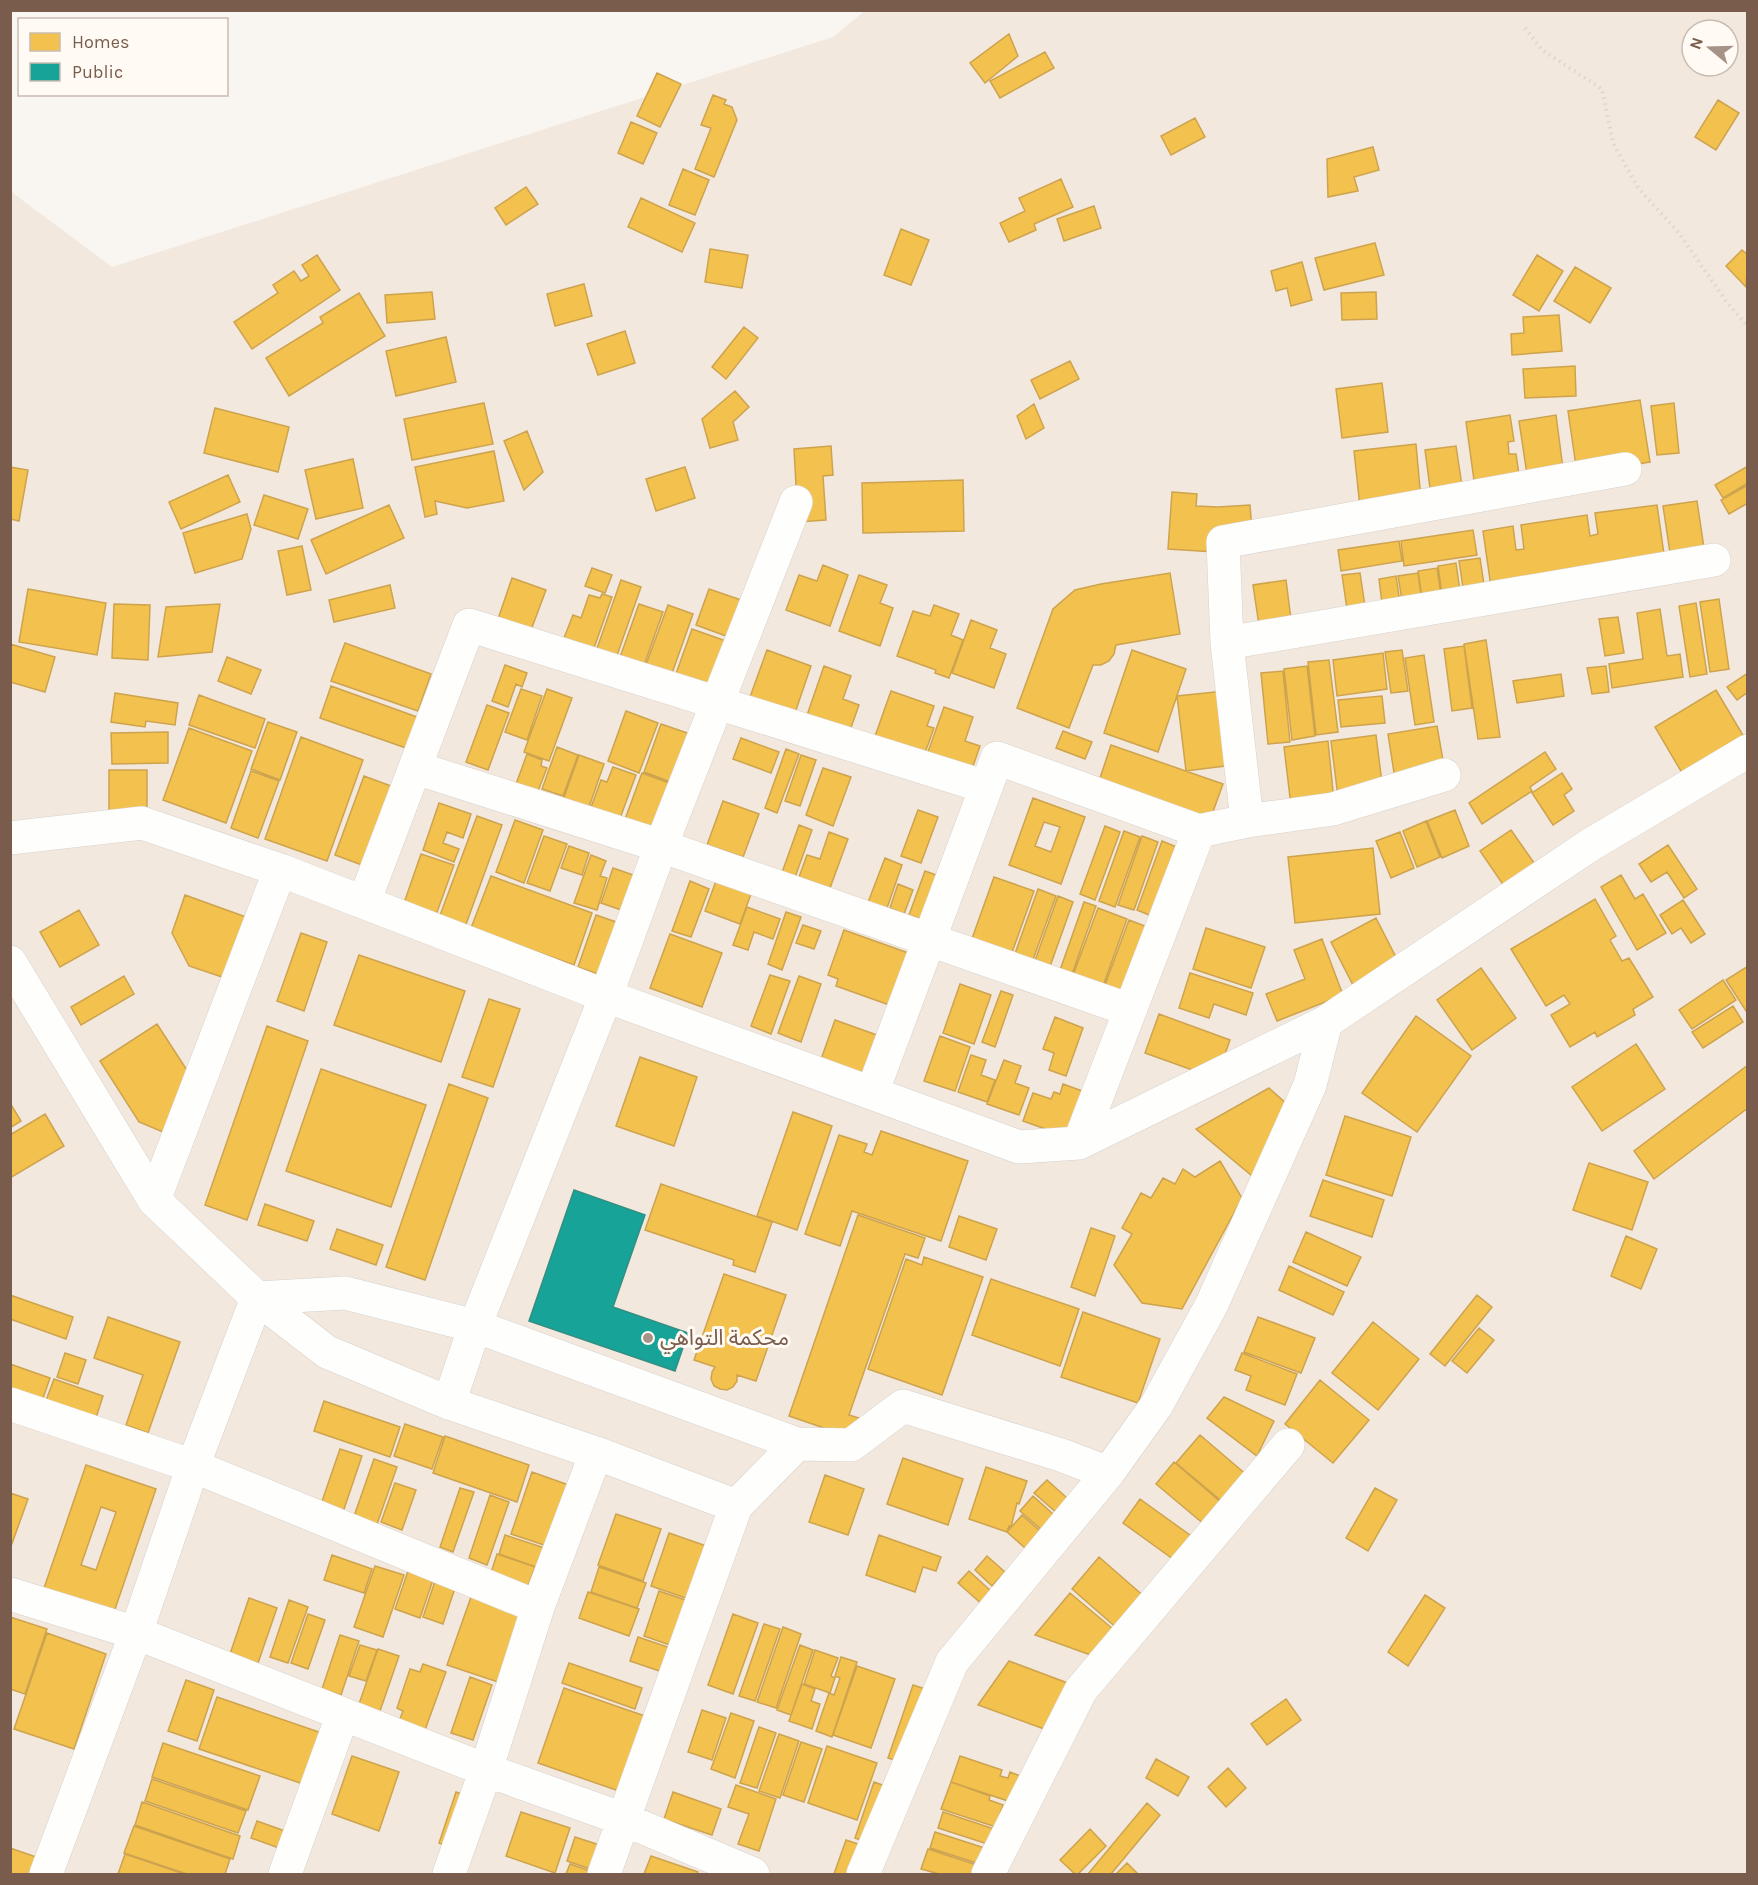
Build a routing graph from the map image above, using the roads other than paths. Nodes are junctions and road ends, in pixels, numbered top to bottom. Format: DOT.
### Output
graph roads {
  1 [pos="1625,469"];
  2 [pos="796,502"];
  3 [pos="1714,560"];
  4 [pos="1227,643"];
  5 [pos="718,703"];
  6 [pos="1748,751"];
  7 [pos="416,768"];
  8 [pos="1444,776"];
  9 [pos="986,787"];
  10 [pos="1246,821"];
  11 [pos="1199,831"];
  12 [pos="10,838"];
  13 [pos="661,846"];
  14 [pos="280,870"];
  15 [pos="364,902"];
  16 [pos="928,941"];
  17 [pos="10,962"];
  18 [pos="606,996"];
  19 [pos="1130,1010"];
  20 [pos="1326,1023"];
  21 [pos="872,1093"];
  22 [pos="1078,1143"];
  23 [pos="153,1200"];
  24 [pos="257,1298"];
  25 [pos="475,1326"];
  26 [pos="449,1403"];
  27 [pos="10,1404"];
  28 [pos="797,1444"];
  29 [pos="1288,1445"];
  30 [pos="596,1453"];
  31 [pos="194,1466"];
  32 [pos="1108,1473"];
  33 [pos="736,1506"];
  34 [pos="10,1594"];
  35 [pos="538,1607"];
  36 [pos="136,1633"];
  37 [pos="343,1714"];
  38 [pos="486,1770"];
  39 [pos="623,1819"];
  40 [pos="46,1875"];
  41 [pos="285,1875"];
  42 [pos="449,1875"];
  43 [pos="604,1875"];
  44 [pos="753,1875"];
  45 [pos="863,1875"];
  46 [pos="988,1875"];
  1 -- 4 [label="street"];
  2 -- 5 [label="street"];
  3 -- 4 [label="street"];
  4 -- 10 [label="street"];
  5 -- 7 [label="street"];
  5 -- 9 [label="street"];
  5 -- 13 [label="street"];
  6 -- 20 [label="street"];
  7 -- 13 [label="street"];
  7 -- 15 [label="street"];
  8 -- 10 [label="street"];
  9 -- 11 [label="street"];
  9 -- 16 [label="street"];
  10 -- 11 [label="street"];
  11 -- 19 [label="street"];
  12 -- 14 [label="street"];
  13 -- 16 [label="street"];
  13 -- 18 [label="street"];
  14 -- 15 [label="street"];
  14 -- 23 [label="street"];
  15 -- 18 [label="street"];
  16 -- 19 [label="street"];
  16 -- 21 [label="street"];
  17 -- 23 [label="street"];
  18 -- 21 [label="street"];
  18 -- 25 [label="street"];
  19 -- 22 [label="street"];
  20 -- 22 [label="street"];
  20 -- 32 [label="street"];
  21 -- 22 [label="street"];
  23 -- 24 [label="street"];
  24 -- 25 [label="street"];
  24 -- 26 [label="street"];
  24 -- 31 [label="street"];
  25 -- 26 [label="street"];
  25 -- 28 [label="street"];
  26 -- 30 [label="street"];
  27 -- 31 [label="street"];
  28 -- 32 [label="street"];
  28 -- 33 [label="street"];
  29 -- 46 [label="street"];
  30 -- 33 [label="street"];
  30 -- 35 [label="street"];
  31 -- 35 [label="street"];
  31 -- 36 [label="street"];
  32 -- 45 [label="street"];
  33 -- 39 [label="street"];
  34 -- 36 [label="street"];
  35 -- 38 [label="street"];
  36 -- 37 [label="street"];
  36 -- 40 [label="street"];
  37 -- 38 [label="street"];
  37 -- 41 [label="street"];
  38 -- 39 [label="street"];
  38 -- 42 [label="street"];
  39 -- 43 [label="street"];
  39 -- 44 [label="street"];
}
